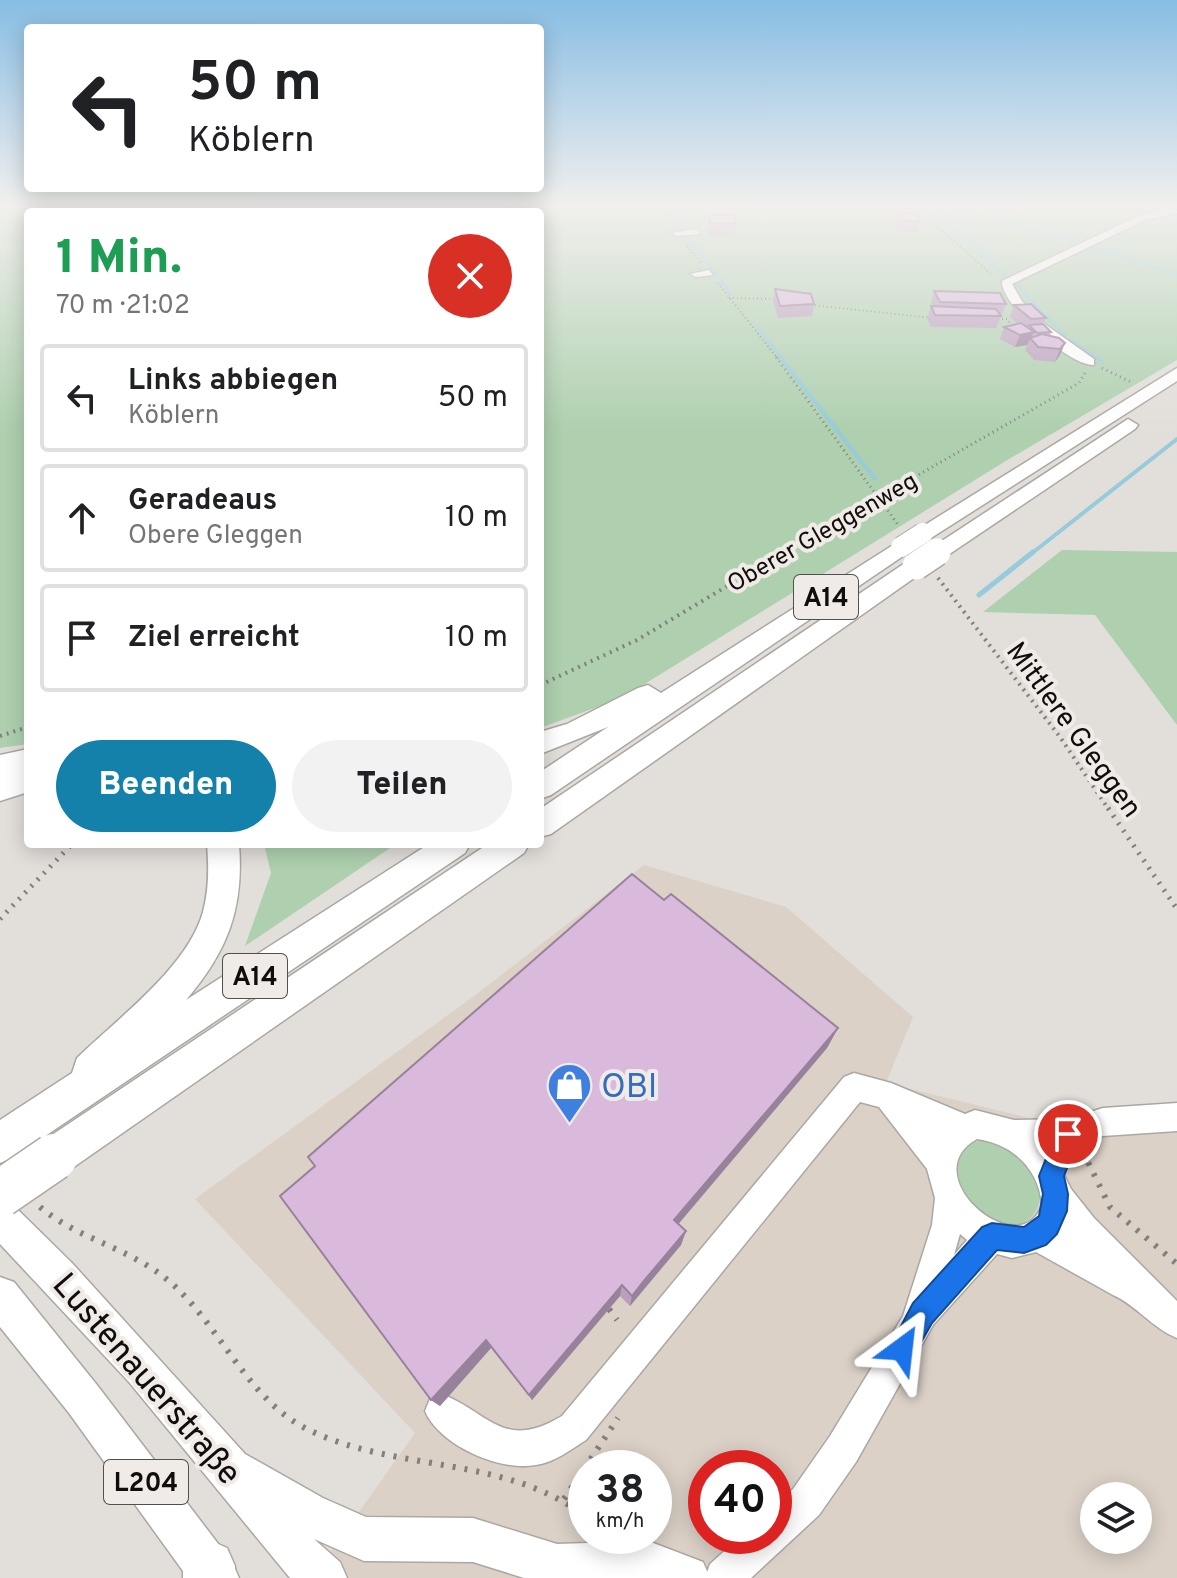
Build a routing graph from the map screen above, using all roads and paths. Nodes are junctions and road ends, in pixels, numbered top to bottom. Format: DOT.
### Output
graph roads {
  1 [pos="711,282"];
  2 [pos="1003,282"];
  3 [pos="1009,282"];
  4 [pos="1006,283"];
  5 [pos="729,298"];
  6 [pos="785,299"];
  7 [pos="805,303"];
  8 [pos="937,318"];
  9 [pos="993,319"];
  10 [pos="1014,331"];
  11 [pos="1089,362"];
  12 [pos="1177,373"];
  13 [pos="1135,384"];
  14 [pos="1177,395"];
  15 [pos="879,497"];
  16 [pos="918,550"];
  17 [pos="751,646"];
  18 [pos="544,683"];
  19 [pos="24,728"];
  20 [pos="0,736"];
  21 [pos="544,742"];
  22 [pos="24,761"];
  23 [pos="0,766"];
  24 [pos="24,782"];
  25 [pos="544,784"];
  26 [pos="0,789"];
  27 [pos="544,822"];
  28 [pos="68,848"];
  29 [pos="224,848"];
  30 [pos="448,848"];
  31 [pos="507,848"];
  32 [pos="1177,909"];
  33 [pos="0,919"];
  34 [pos="889,1099"];
  35 [pos="1177,1117"];
  36 [pos="26,1126"];
  37 [pos="963,1127"];
  38 [pos="1016,1134"];
  39 [pos="1068,1134"];
  40 [pos="940,1161"];
  41 [pos="1054,1185"];
  42 [pos="950,1200"];
  43 [pos="12,1205"];
  44 [pos="1037,1235"];
  45 [pos="992,1236"];
  46 [pos="1177,1264"];
  47 [pos="1143,1294"];
  48 [pos="0,1296"];
  49 [pos="609,1309"];
  50 [pos="923,1313"];
  51 [pos="617,1320"];
  52 [pos="1177,1322"];
  53 [pos="621,1404"];
  54 [pos="442,1411"];
  55 [pos="228,1466"];
  56 [pos="564,1499"];
  57 [pos="568,1502"];
  58 [pos="792,1514"];
  59 [pos="746,1554"];
  60 [pos="211,1574"];
  61 [pos="721,1574"];
  62 [pos="324,1578"];
  63 [pos="687,1578"];
  1 -- 5 [label="path, Mittlere Gleggen"];
  2 -- 4 [label="path"];
  3 -- 4 [label="street"];
  4 -- 11 [label="street"];
  5 -- 6 [label="path"];
  5 -- 15 [label="path, Mittlere Gleggen"];
  7 -- 8 [label="path"];
  9 -- 10 [label="path"];
  11 -- 13 [label="path"];
  11 -- 15 [label="path, Oberer Gleggenweg"];
  12 -- 16 [label="highway, A14"];
  14 -- 16 [label="highway, A14"];
  15 -- 16 [label="path, Mittlere Gleggen"];
  15 -- 18 [label="path, Oberer Gleggenweg"];
  16 -- 17 [label="highway, A14"];
  16 -- 27 [label="highway, A14"];
  16 -- 32 [label="path, Mittlere Gleggen"];
  17 -- 21 [label="highway"];
  17 -- 25 [label="highway, A14"];
  19 -- 20 [label="path"];
  22 -- 23 [label="highway"];
  24 -- 26 [label="highway"];
  28 -- 33 [label="path"];
  29 -- 36 [label="highway"];
  30 -- 36 [label="highway, A14"];
  31 -- 43 [label="highway, A14, bridge"];
  34 -- 37 [label="street"];
  34 -- 40 [label="street"];
  34 -- 54 [label="street"];
  35 -- 39 [label="street"];
  37 -- 38 [label="street"];
  37 -- 40 [label="street"];
  38 -- 39 [label="street"];
  38 -- 41 [label="street"];
  39 -- 41 [label="street"];
  39 -- 46 [label="path"];
  40 -- 42 [label="street"];
  41 -- 44 [label="street"];
  41 -- 47 [label="street"];
  42 -- 45 [label="street"];
  42 -- 50 [label="street"];
  43 -- 55 [label="main road, Lustenauerstraße / L204"];
  43 -- 56 [label="path"];
  44 -- 45 [label="street"];
  44 -- 47 [label="street"];
  45 -- 50 [label="street"];
  47 -- 52 [label="street"];
  48 -- 60 [label="main road, Lustenauerstraße / L204"];
  49 -- 51 [label="path"];
  50 -- 58 [label="street"];
  53 -- 56 [label="path"];
  55 -- 62 [label="main road, Lustenauerstraße / L204"];
  55 -- 63 [label="main road"];
  56 -- 57 [label="path"];
  59 -- 61 [label="street"];
}
